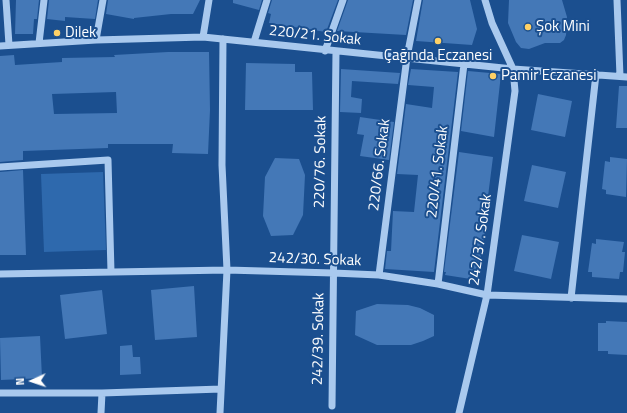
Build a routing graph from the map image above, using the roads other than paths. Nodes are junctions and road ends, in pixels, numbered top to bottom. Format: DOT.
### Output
graph roads {
  1 [pos="6,0"];
  2 [pos="44,0"];
  3 [pos="103,0"];
  4 [pos="209,0"];
  5 [pos="267,0"];
  6 [pos="343,0"];
  7 [pos="418,0"];
  8 [pos="485,0"];
  9 [pos="617,0"];
  10 [pos="203,38"];
  11 [pos="223,39"];
  12 [pos="96,40"];
  13 [pos="254,42"];
  14 [pos="39,43"];
  15 [pos="9,45"];
  16 [pos="0,46"];
  17 [pos="325,50"];
  18 [pos="336,51"];
  19 [pos="407,57"];
  20 [pos="464,64"];
  21 [pos="513,68"];
  22 [pos="596,74"];
  23 [pos="624,76"];
  24 [pos="0,167"];
  25 [pos="226,270"];
  26 [pos="111,272"];
  27 [pos="333,273"];
  28 [pos="0,274"];
  29 [pos="378,275"];
  30 [pos="438,284"];
  31 [pos="487,295"];
  32 [pos="571,298"];
  33 [pos="627,300"];
  34 [pos="221,389"];
  35 [pos="0,393"];
  36 [pos="102,393"];
  37 [pos="332,406"];
  38 [pos="101,413"];
  39 [pos="220,413"];
  40 [pos="459,413"];
  1 -- 15 [label="street"];
  2 -- 14 [label="street"];
  3 -- 12 [label="street"];
  4 -- 10 [label="street"];
  5 -- 13 [label="street"];
  6 -- 17 [label="street"];
  7 -- 19 [label="street, 220/66. Sokak"];
  8 -- 21 [label="street, 242/37. Sokak"];
  9 -- 23 [label="street"];
  10 -- 11 [label="street, 220/21. Sokak"];
  10 -- 12 [label="street, 220/21. Sokak"];
  11 -- 13 [label="street, 220/21. Sokak"];
  11 -- 25 [label="street"];
  12 -- 14 [label="street, 220/21. Sokak"];
  13 -- 17 [label="street, 220/21. Sokak"];
  14 -- 15 [label="street, 220/21. Sokak"];
  15 -- 16 [label="street, 220/21. Sokak"];
  17 -- 18 [label="street, 220/21. Sokak"];
  18 -- 19 [label="street, 220/21. Sokak"];
  18 -- 27 [label="street, 220/76. Sokak"];
  19 -- 20 [label="street, 220/21. Sokak"];
  19 -- 29 [label="street, 220/66. Sokak"];
  20 -- 21 [label="street, 220/21. Sokak"];
  20 -- 30 [label="street, 220/41. Sokak"];
  21 -- 22 [label="street, 220/21. Sokak"];
  21 -- 31 [label="street, 242/37. Sokak"];
  22 -- 23 [label="street, 220/21. Sokak"];
  22 -- 32 [label="street"];
  24 -- 26 [label="street"];
  25 -- 26 [label="street, 242/30. Sokak"];
  25 -- 27 [label="street, 242/30. Sokak"];
  25 -- 34 [label="street"];
  26 -- 28 [label="street, 242/30. Sokak"];
  27 -- 29 [label="street, 242/30. Sokak"];
  27 -- 37 [label="street, 242/39. Sokak"];
  29 -- 30 [label="street, 242/30. Sokak"];
  30 -- 31 [label="street, 242/30. Sokak"];
  31 -- 32 [label="street, 242/30. Sokak"];
  31 -- 40 [label="street, 242/37. Sokak"];
  32 -- 33 [label="street, 242/30. Sokak"];
  34 -- 36 [label="street"];
  34 -- 39 [label="street"];
  35 -- 36 [label="street"];
  36 -- 38 [label="street"];
}
